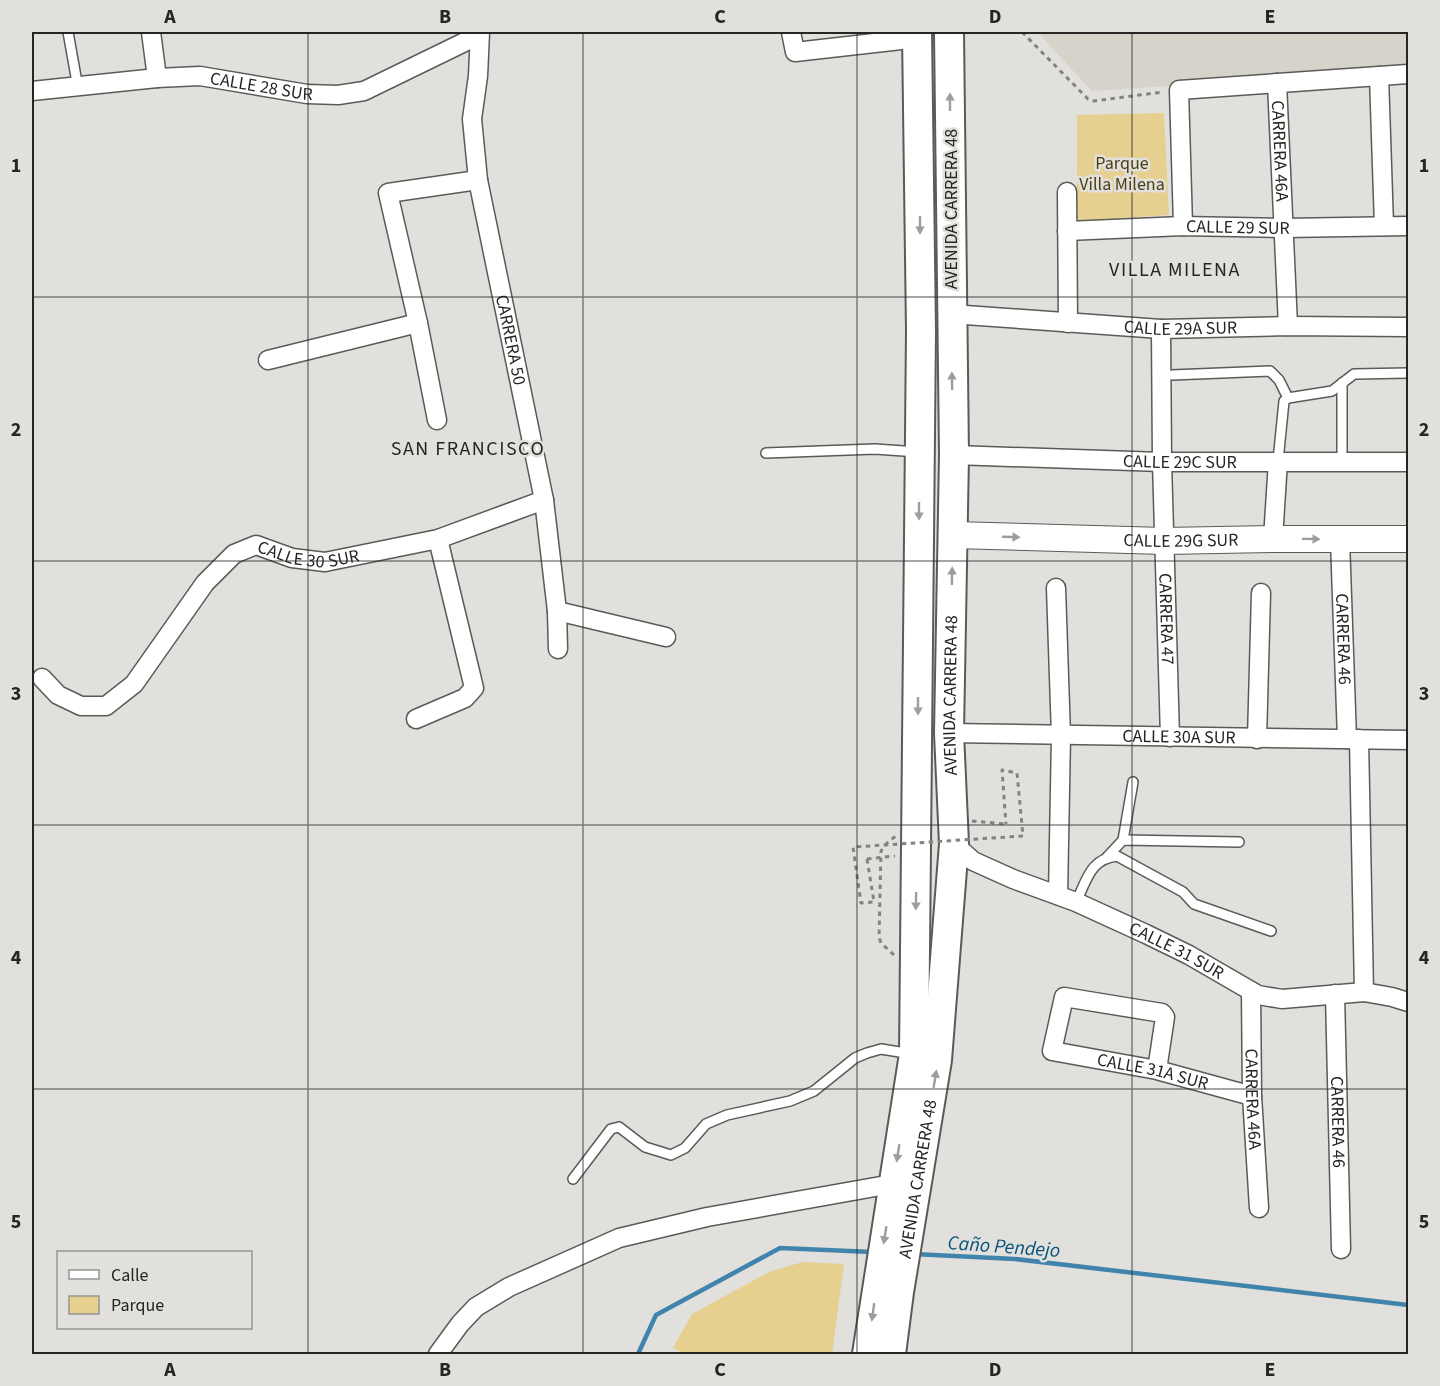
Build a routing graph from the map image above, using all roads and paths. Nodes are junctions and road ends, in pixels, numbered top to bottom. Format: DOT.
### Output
graph roads {
  1 [pos="68,32"];
  2 [pos="151,32"];
  3 [pos="791,32"];
  4 [pos="949,32"];
  5 [pos="1022,32"];
  6 [pos="479,33"];
  7 [pos="907,34"];
  8 [pos="1408,74"];
  9 [pos="1378,76"];
  10 [pos="157,78"];
  11 [pos="1277,83"];
  12 [pos="78,88"];
  13 [pos="1179,90"];
  14 [pos="32,91"];
  15 [pos="478,180"];
  16 [pos="1067,192"];
  17 [pos="1183,226"];
  18 [pos="1384,226"];
  19 [pos="1408,226"];
  20 [pos="1284,228"];
  21 [pos="1067,231"];
  22 [pos="951,314"];
  23 [pos="418,323"];
  24 [pos="1068,323"];
  25 [pos="1288,326"];
  26 [pos="1408,327"];
  27 [pos="1161,329"];
  28 [pos="268,360"];
  29 [pos="1408,373"];
  30 [pos="1172,375"];
  31 [pos="1342,383"];
  32 [pos="1288,398"];
  33 [pos="437,420"];
  34 [pos="920,452"];
  35 [pos="766,453"];
  36 [pos="1342,453"];
  37 [pos="954,455"];
  38 [pos="1278,461"];
  39 [pos="1162,462"];
  40 [pos="1408,462"];
  41 [pos="544,500"];
  42 [pos="953,536"];
  43 [pos="438,538"];
  44 [pos="1273,539"];
  45 [pos="1408,539"];
  46 [pos="1340,540"];
  47 [pos="1164,541"];
  48 [pos="1056,588"];
  49 [pos="1262,593"];
  50 [pos="557,612"];
  51 [pos="666,637"];
  52 [pos="558,649"];
  53 [pos="42,678"];
  54 [pos="416,719"];
  55 [pos="950,733"];
  56 [pos="1061,736"];
  57 [pos="1170,737"];
  58 [pos="1257,739"];
  59 [pos="1353,740"];
  60 [pos="1408,740"];
  61 [pos="1133,782"];
  62 [pos="1006,824"];
  63 [pos="1123,840"];
  64 [pos="1239,842"];
  65 [pos="954,844"];
  66 [pos="916,855"];
  67 [pos="1107,857"];
  68 [pos="1058,895"];
  69 [pos="1076,902"];
  70 [pos="1271,931"];
  71 [pos="1251,991"];
  72 [pos="1364,992"];
  73 [pos="1335,994"];
  74 [pos="1408,1002"];
  75 [pos="914,1054"];
  76 [pos="1157,1070"];
  77 [pos="1252,1096"];
  78 [pos="573,1179"];
  79 [pos="900,1194"];
  80 [pos="1259,1208"];
  81 [pos="1341,1249"];
  82 [pos="891,1273"];
  83 [pos="438,1354"];
  84 [pos="867,1354"];
  85 [pos="891,1354"];
  1 -- 12 [label="lane"];
  2 -- 10 [label="street"];
  3 -- 7 [label="street"];
  22 -- 4 [label="main road, AVENIDA CARRERA 48, one-way"];
  5 -- 13 [label="path"];
  6 -- 10 [label="street, CALLE 28 SUR"];
  6 -- 15 [label="street, CARRERA 50"];
  7 -- 34 [label="main road, AVENIDA CARRERA 48, one-way"];
  8 -- 9 [label="street"];
  9 -- 11 [label="street"];
  9 -- 18 [label="street"];
  10 -- 12 [label="street, CALLE 28 SUR"];
  11 -- 13 [label="street"];
  11 -- 20 [label="street, CARRERA 46A"];
  12 -- 14 [label="street, CALLE 28 SUR"];
  13 -- 17 [label="street"];
  15 -- 23 [label="street"];
  15 -- 41 [label="street, CARRERA 50"];
  16 -- 21 [label="street"];
  17 -- 20 [label="street, CALLE 29 SUR"];
  17 -- 21 [label="street, CALLE 29 SUR"];
  18 -- 19 [label="street, CALLE 29 SUR"];
  18 -- 20 [label="street, CALLE 29 SUR"];
  20 -- 25 [label="street, CARRERA 46A"];
  21 -- 24 [label="street"];
  22 -- 24 [label="street, CALLE 29A SUR"];
  37 -- 22 [label="main road, AVENIDA CARRERA 48, one-way"];
  23 -- 28 [label="street"];
  23 -- 33 [label="street"];
  24 -- 27 [label="street, CALLE 29A SUR"];
  25 -- 26 [label="street, CALLE 29A SUR"];
  25 -- 27 [label="street, CALLE 29A SUR"];
  27 -- 39 [label="street, CARRERA 47"];
  29 -- 31 [label="lane"];
  30 -- 32 [label="lane"];
  31 -- 32 [label="lane"];
  31 -- 36 [label="lane"];
  32 -- 38 [label="lane"];
  34 -- 35 [label="lane"];
  34 -- 66 [label="main road, AVENIDA CARRERA 48, one-way"];
  37 -- 39 [label="street, CALLE 29C SUR"];
  37 -- 42 [label="main road, AVENIDA CARRERA 48"];
  38 -- 39 [label="street, CALLE 29C SUR"];
  38 -- 40 [label="street, CALLE 29C SUR"];
  38 -- 44 [label="street"];
  39 -- 47 [label="street, CARRERA 47"];
  41 -- 43 [label="street, CALLE 30 SUR"];
  41 -- 50 [label="street, CARRERA 50"];
  42 -- 47 [label="street, CALLE 29G SUR, one-way"];
  55 -- 42 [label="main road, AVENIDA CARRERA 48, one-way"];
  43 -- 53 [label="street, CALLE 30 SUR"];
  43 -- 54 [label="street"];
  44 -- 46 [label="street, CALLE 29G SUR, one-way"];
  44 -- 47 [label="street, CALLE 29G SUR"];
  45 -- 46 [label="street, CALLE 29G SUR"];
  46 -- 59 [label="street, CARRERA 46"];
  47 -- 57 [label="street, CARRERA 47"];
  48 -- 56 [label="street"];
  49 -- 58 [label="street"];
  50 -- 51 [label="street"];
  50 -- 52 [label="street, CARRERA 50"];
  55 -- 56 [label="street, CALLE 30A SUR"];
  55 -- 65 [label="main road, AVENIDA CARRERA 48"];
  56 -- 57 [label="street, CALLE 30A SUR"];
  56 -- 68 [label="street"];
  57 -- 58 [label="street, CALLE 30A SUR"];
  58 -- 59 [label="street, CALLE 30A SUR"];
  59 -- 60 [label="street, CALLE 30A SUR"];
  59 -- 72 [label="street, CARRERA 46"];
  61 -- 63 [label="lane"];
  62 -- 66 [label="path, bridge"];
  63 -- 64 [label="lane"];
  63 -- 67 [label="lane"];
  65 -- 68 [label="street, CALLE 31 SUR"];
  79 -- 65 [label="main road, AVENIDA CARRERA 48, one-way"];
  66 -- 75 [label="main road, AVENIDA CARRERA 48, one-way"];
  67 -- 69 [label="lane"];
  67 -- 70 [label="lane"];
  68 -- 69 [label="street, CALLE 31 SUR"];
  69 -- 71 [label="street, CALLE 31 SUR"];
  71 -- 73 [label="street, CALLE 31 SUR"];
  71 -- 77 [label="street, CARRERA 46A"];
  72 -- 73 [label="street, CALLE 31 SUR"];
  72 -- 74 [label="street, CALLE 31 SUR"];
  73 -- 81 [label="street, CARRERA 46"];
  75 -- 78 [label="lane"];
  75 -- 79 [label="main road, AVENIDA CARRERA 48, one-way"];
  76 -- 76 [label="street, CALLE 31A SUR"];
  76 -- 77 [label="street, CALLE 31A SUR"];
  77 -- 80 [label="street, CARRERA 46A"];
  79 -- 82 [label="main road, AVENIDA CARRERA 48"];
  79 -- 83 [label="street"];
  82 -- 84 [label="main road, AVENIDA CARRERA 48, one-way"];
  82 -- 85 [label="main road, AVENIDA CARRERA 48"];
}
